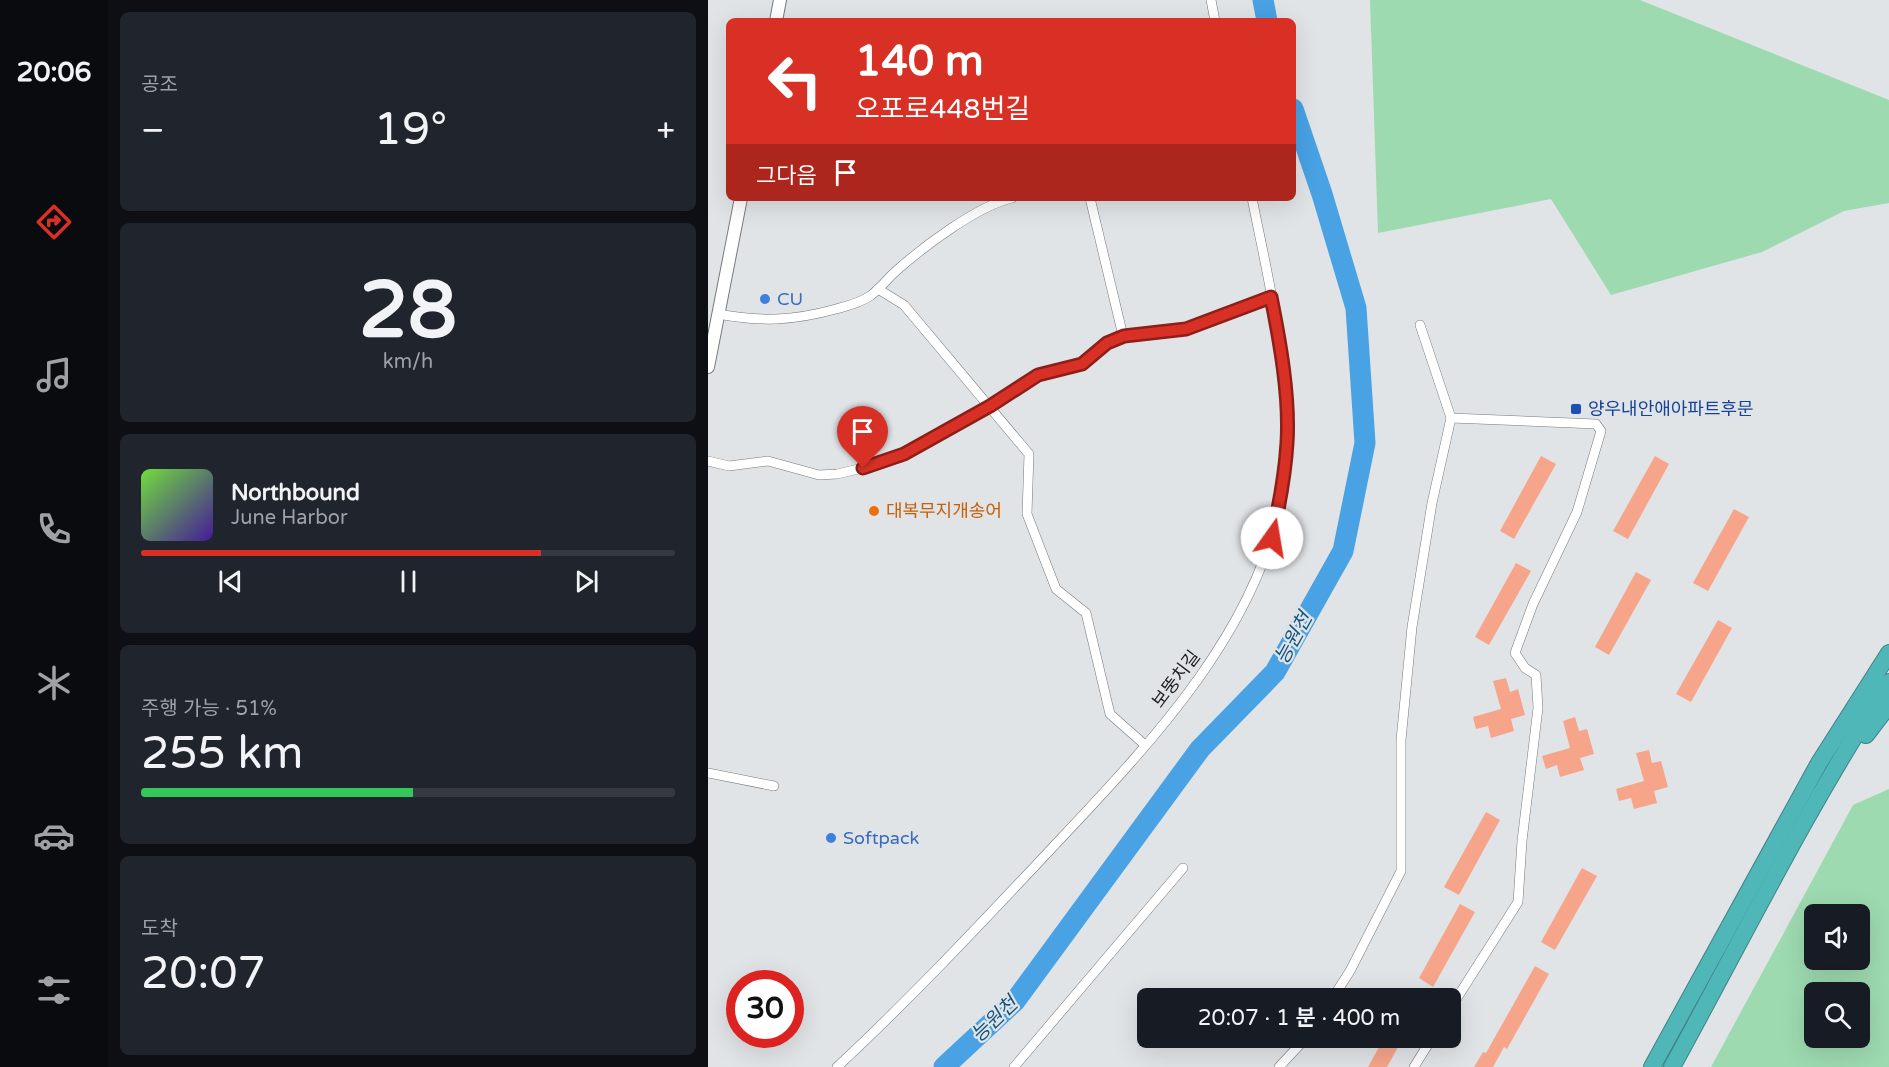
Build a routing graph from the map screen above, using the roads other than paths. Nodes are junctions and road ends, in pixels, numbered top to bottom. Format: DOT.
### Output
graph roads {
  1 [pos="780,0"];
  2 [pos="777,18"];
  3 [pos="740,201"];
  4 [pos="1000,201"];
  5 [pos="1091,201"];
  6 [pos="1252,201"];
  7 [pos="878,289"];
  8 [pos="1271,297"];
  9 [pos="718,314"];
  10 [pos="1420,325"];
  11 [pos="1124,336"];
  12 [pos="708,367"];
  13 [pos="990,406"];
  14 [pos="1451,418"];
  15 [pos="708,461"];
  16 [pos="1889,653"];
  17 [pos="1889,682"];
  18 [pos="1889,705"];
  19 [pos="1145,745"];
  20 [pos="708,773"];
  21 [pos="774,786"];
  22 [pos="1820,795"];
  23 [pos="1183,868"];
  24 [pos="1339,988"];
  25 [pos="1461,992"];
  26 [pos="1298,1048"];
  27 [pos="1426,1048"];
  28 [pos="837,1067"];
  29 [pos="1014,1067"];
  30 [pos="1279,1067"];
  31 [pos="1414,1067"];
  32 [pos="1652,1067"];
  33 [pos="1672,1067"];
  1 -- 2 [label="street"];
  3 -- 9 [label="street"];
  4 -- 7 [label="street"];
  5 -- 11 [label="street"];
  6 -- 8 [label="street, 보뚱치길"];
  7 -- 9 [label="street"];
  7 -- 13 [label="street"];
  8 -- 11 [label="street"];
  8 -- 19 [label="street, 보뚱치길"];
  9 -- 12 [label="street"];
  10 -- 14 [label="street"];
  11 -- 13 [label="street"];
  13 -- 15 [label="street"];
  13 -- 19 [label="street"];
  14 -- 24 [label="street"];
  14 -- 25 [label="street"];
  16 -- 32 [label="highway"];
  17 -- 22 [label="highway"];
  18 -- 22 [label="highway"];
  19 -- 28 [label="street, 보뚱치길"];
  20 -- 21 [label="street"];
  22 -- 33 [label="highway"];
  23 -- 29 [label="street"];
  26 -- 30 [label="street"];
  27 -- 31 [label="street"];
}
